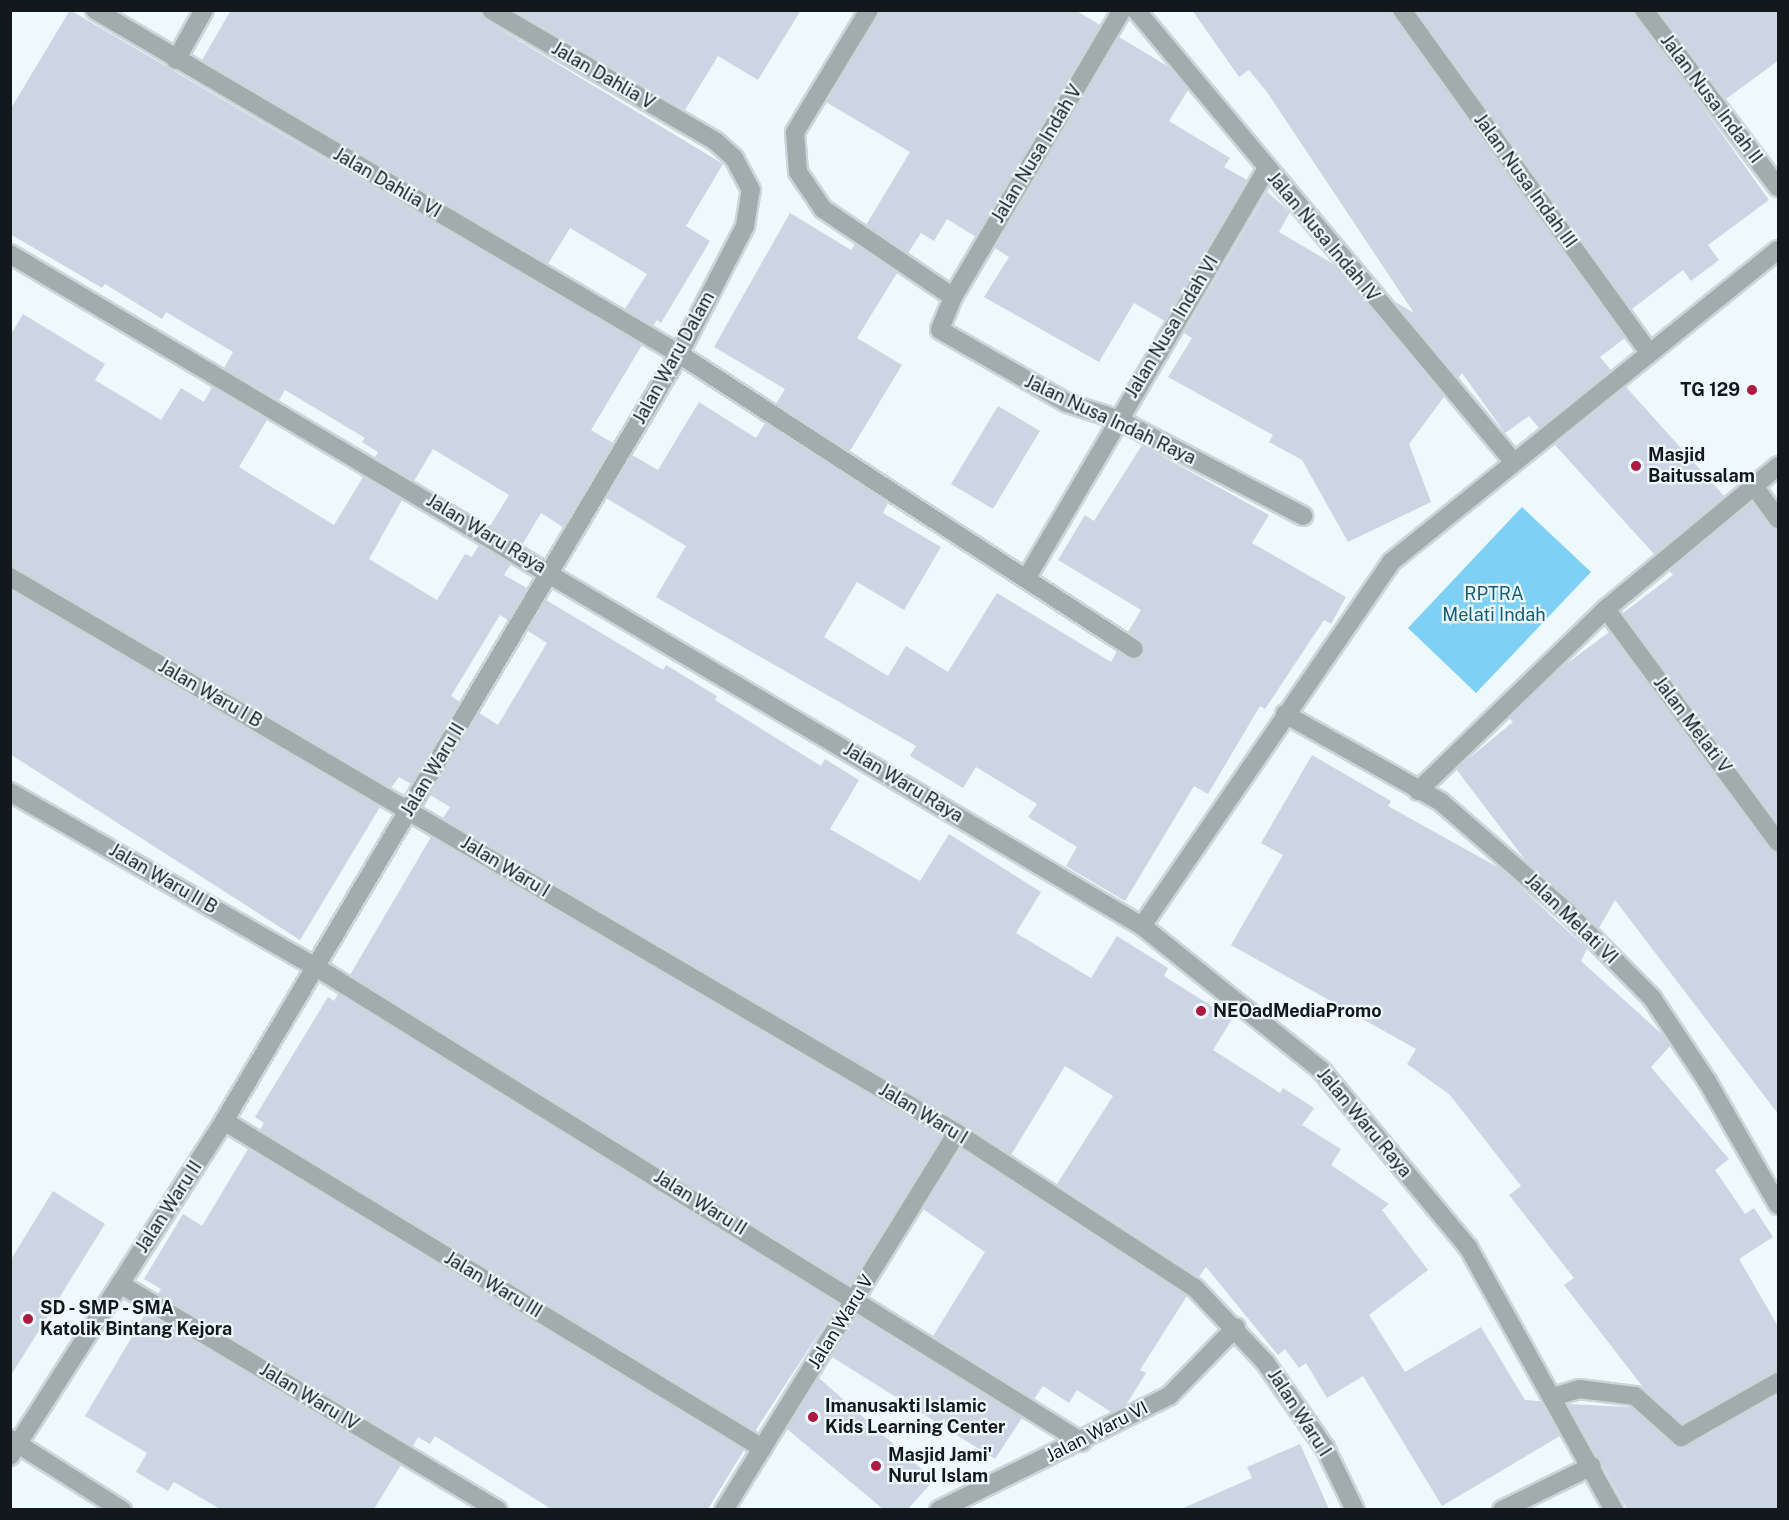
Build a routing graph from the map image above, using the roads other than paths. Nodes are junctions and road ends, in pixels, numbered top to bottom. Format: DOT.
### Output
graph roads {
  1 [pos="95,10"];
  2 [pos="204,10"];
  3 [pos="491,10"];
  4 [pos="1122,10"];
  5 [pos="1136,10"];
  6 [pos="1402,10"];
  7 [pos="1644,10"];
  8 [pos="865,12"];
  9 [pos="176,60"];
  10 [pos="715,141"];
  11 [pos="1267,169"];
  12 [pos="1779,187"];
  13 [pos="1779,250"];
  14 [pos="10,254"];
  15 [pos="953,297"];
  16 [pos="1649,352"];
  17 [pos="679,354"];
  18 [pos="1117,419"];
  19 [pos="1513,461"];
  20 [pos="1779,466"];
  21 [pos="1754,486"];
  22 [pos="1303,516"];
  23 [pos="1779,519"];
  24 [pos="550,572"];
  25 [pos="10,577"];
  26 [pos="1026,579"];
  27 [pos="1606,609"];
  28 [pos="1134,649"];
  29 [pos="1285,714"];
  30 [pos="1418,791"];
  31 [pos="10,792"];
  32 [pos="409,810"];
  33 [pos="1779,842"];
  34 [pos="1142,926"];
  35 [pos="316,967"];
  36 [pos="224,1121"];
  37 [pos="957,1133"];
  38 [pos="1779,1205"];
  39 [pos="120,1284"];
  40 [pos="855,1298"];
  41 [pos="1236,1327"];
  42 [pos="1779,1382"];
  43 [pos="1552,1397"];
  44 [pos="1082,1442"];
  45 [pos="13,1446"];
  46 [pos="762,1448"];
  47 [pos="1592,1466"];
  48 [pos="122,1509"];
  49 [pos="498,1509"];
  50 [pos="724,1509"];
  51 [pos="939,1509"];
  52 [pos="1355,1509"];
  53 [pos="1502,1509"];
  54 [pos="1614,1509"];
  1 -- 9 [label="street, Jalan Dahlia VI"];
  2 -- 9 [label="street"];
  3 -- 10 [label="street, Jalan Dahlia V"];
  4 -- 15 [label="street, Jalan Nusa Indah V"];
  5 -- 11 [label="street, Jalan Nusa Indah IV"];
  6 -- 16 [label="street, Jalan Nusa Indah III"];
  7 -- 12 [label="street, Jalan Nusa Indah II"];
  8 -- 15 [label="street"];
  9 -- 17 [label="street, Jalan Dahlia VI"];
  10 -- 17 [label="street, Jalan Waru Dalam"];
  11 -- 18 [label="street, Jalan Nusa Indah VI"];
  11 -- 19 [label="street, Jalan Nusa Indah IV"];
  13 -- 16 [label="street"];
  14 -- 24 [label="street, Jalan Waru Raya"];
  15 -- 18 [label="street, Jalan Nusa Indah Raya"];
  16 -- 19 [label="street"];
  17 -- 24 [label="street, Jalan Waru Dalam"];
  17 -- 26 [label="street, Jalan Dahlia VI"];
  18 -- 22 [label="street, Jalan Nusa Indah Raya"];
  18 -- 26 [label="street, Jalan Nusa Indah VI"];
  19 -- 29 [label="street"];
  20 -- 21 [label="street"];
  21 -- 23 [label="street"];
  21 -- 27 [label="street"];
  24 -- 32 [label="street, Jalan Waru II"];
  24 -- 34 [label="street, Jalan Waru Raya"];
  25 -- 32 [label="street, Jalan Waru I B"];
  26 -- 28 [label="street, Jalan Dahlia VI"];
  27 -- 30 [label="street"];
  27 -- 33 [label="street, Jalan Melati V"];
  29 -- 30 [label="street, Jalan Melati VI"];
  29 -- 34 [label="street"];
  30 -- 38 [label="street, Jalan Melati VI"];
  31 -- 35 [label="street, Jalan Waru II B"];
  32 -- 35 [label="street, Jalan Waru II"];
  32 -- 37 [label="street, Jalan Waru I"];
  34 -- 43 [label="street, Jalan Waru Raya"];
  35 -- 36 [label="street, Jalan Waru II"];
  35 -- 40 [label="street, Jalan Waru II"];
  36 -- 39 [label="street, Jalan Waru II"];
  36 -- 46 [label="street, Jalan Waru III"];
  37 -- 40 [label="street, Jalan Waru V"];
  37 -- 41 [label="street, Jalan Waru I"];
  39 -- 45 [label="street, Jalan Waru II"];
  39 -- 49 [label="street, Jalan Waru IV"];
  40 -- 44 [label="street, Jalan Waru II"];
  40 -- 46 [label="street, Jalan Waru V"];
  41 -- 44 [label="street, Jalan Waru VI"];
  41 -- 52 [label="street, Jalan Waru I"];
  42 -- 43 [label="street"];
  43 -- 47 [label="street, Jalan Waru Raya"];
  44 -- 51 [label="street, Jalan Waru VI"];
  45 -- 48 [label="street"];
  46 -- 50 [label="street, Jalan Waru V"];
  47 -- 53 [label="street"];
  47 -- 54 [label="street, Jalan Waru Raya"];
}
